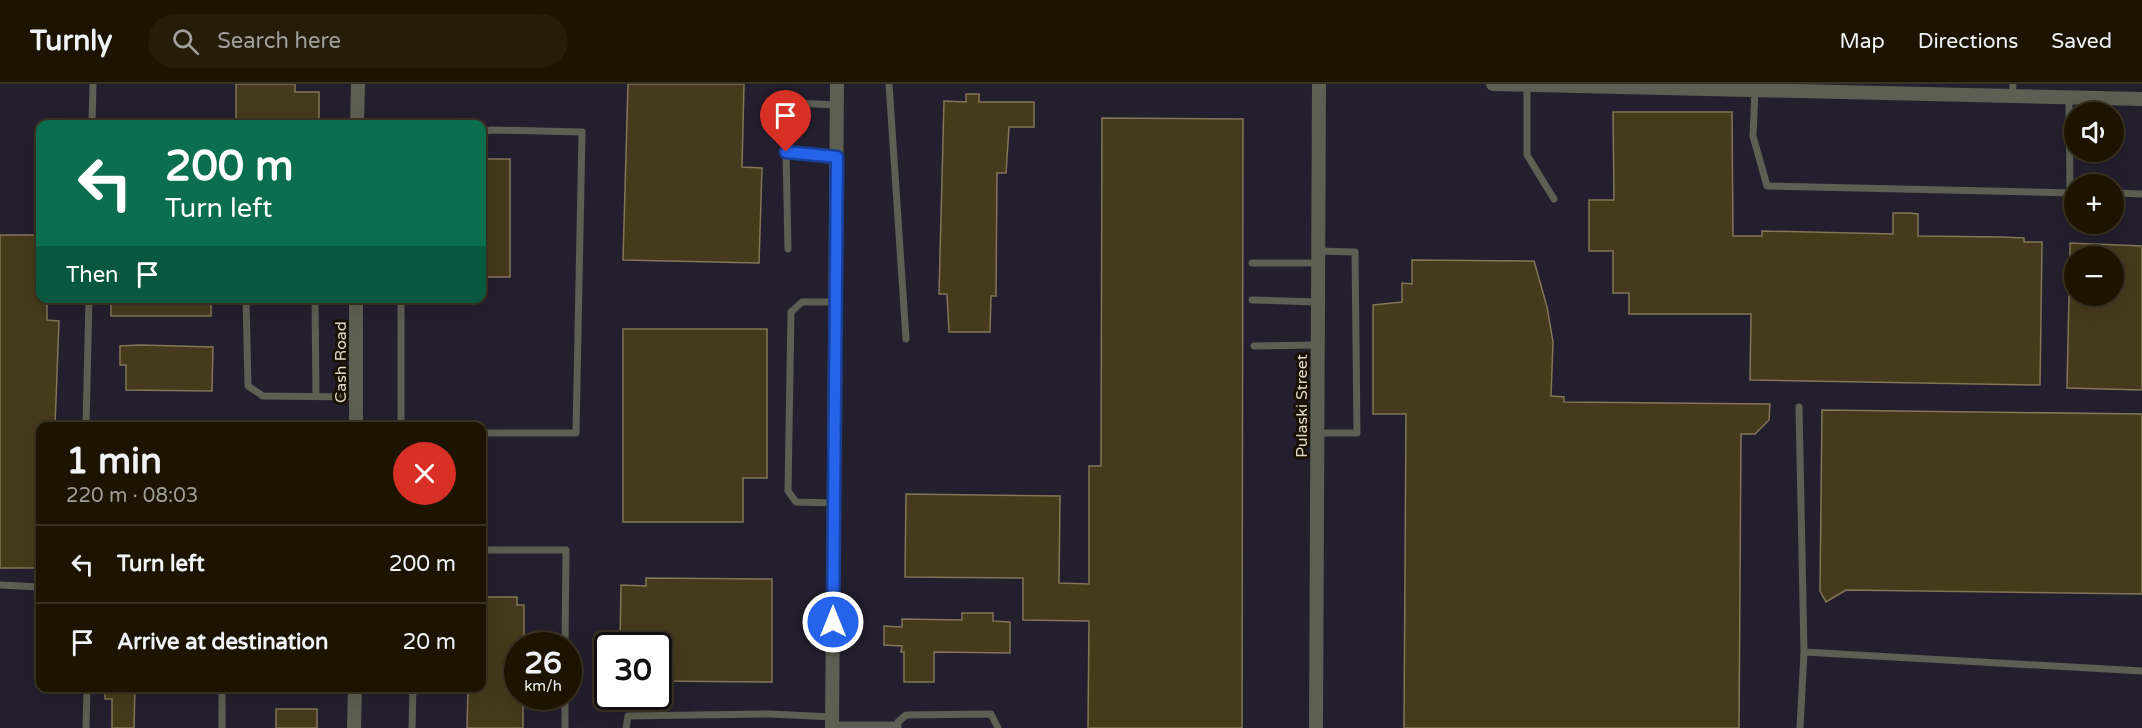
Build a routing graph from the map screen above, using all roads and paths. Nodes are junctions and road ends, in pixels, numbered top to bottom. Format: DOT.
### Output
graph roads {
  1 [pos="93,84"];
  2 [pos="358,84"];
  3 [pos="837,84"];
  4 [pos="889,84"];
  5 [pos="1318,84"];
  6 [pos="1493,84"];
  7 [pos="1527,85"];
  8 [pos="1755,89"];
  9 [pos="2012,90"];
  10 [pos="2068,97"];
  11 [pos="2142,99"];
  12 [pos="837,105"];
  13 [pos="92,120"];
  14 [pos="357,120"];
  15 [pos="486,131"];
  16 [pos="786,152"];
  17 [pos="837,157"];
  18 [pos="2071,174"];
  19 [pos="2064,193"];
  20 [pos="2124,194"];
  21 [pos="2142,194"];
  22 [pos="1554,199"];
  23 [pos="789,249"];
  24 [pos="1318,257"];
  25 [pos="1252,263"];
  26 [pos="1252,300"];
  27 [pos="836,302"];
  28 [pos="1318,302"];
  29 [pos="89,303"];
  30 [pos="246,303"];
  31 [pos="315,303"];
  32 [pos="356,303"];
  33 [pos="401,303"];
  34 [pos="906,339"];
  35 [pos="1317,345"];
  36 [pos="1254,346"];
  37 [pos="316,396"];
  38 [pos="356,397"];
  39 [pos="1799,408"];
  40 [pos="86,422"];
  41 [pos="356,422"];
  42 [pos="401,422"];
  43 [pos="486,433"];
  44 [pos="1317,433"];
  45 [pos="834,503"];
  46 [pos="486,550"];
  47 [pos="0,585"];
  48 [pos="36,587"];
  49 [pos="565,632"];
  50 [pos="1804,652"];
  51 [pos="2142,671"];
  52 [pos="87,692"];
  53 [pos="222,692"];
  54 [pos="355,692"];
  55 [pos="413,692"];
  56 [pos="565,710"];
  57 [pos="832,723"];
  58 [pos="898,726"];
  59 [pos="86,728"];
  60 [pos="222,728"];
  61 [pos="354,728"];
  62 [pos="412,728"];
  63 [pos="565,728"];
  64 [pos="626,728"];
  65 [pos="998,728"];
  66 [pos="1316,728"];
  67 [pos="1800,728"];
  1 -- 13 [label="lane"];
  2 -- 14 [label="street"];
  3 -- 12 [label="street"];
  4 -- 34 [label="lane"];
  5 -- 24 [label="street, Pulaski Street"];
  6 -- 7 [label="street"];
  7 -- 8 [label="street"];
  7 -- 22 [label="lane"];
  8 -- 9 [label="street"];
  8 -- 19 [label="lane"];
  9 -- 10 [label="street"];
  10 -- 11 [label="street"];
  10 -- 18 [label="lane"];
  12 -- 16 [label="lane"];
  12 -- 17 [label="street"];
  15 -- 43 [label="lane"];
  16 -- 17 [label="lane"];
  16 -- 23 [label="lane"];
  17 -- 27 [label="street"];
  20 -- 21 [label="lane"];
  24 -- 25 [label="lane"];
  24 -- 28 [label="street, Pulaski Street"];
  24 -- 44 [label="lane"];
  26 -- 28 [label="lane"];
  27 -- 45 [label="street"];
  27 -- 45 [label="lane"];
  28 -- 35 [label="street, Pulaski Street"];
  29 -- 40 [label="lane"];
  30 -- 37 [label="lane"];
  31 -- 37 [label="lane"];
  32 -- 38 [label="street, Cash Road"];
  33 -- 42 [label="lane"];
  35 -- 36 [label="lane"];
  35 -- 44 [label="street, Pulaski Street"];
  37 -- 38 [label="lane"];
  38 -- 41 [label="street, Cash Road"];
  39 -- 50 [label="lane"];
  44 -- 66 [label="street, Pulaski Street"];
  45 -- 57 [label="street"];
  46 -- 49 [label="lane"];
  47 -- 48 [label="lane"];
  50 -- 51 [label="lane"];
  50 -- 67 [label="lane"];
  52 -- 59 [label="lane"];
  53 -- 60 [label="lane"];
  54 -- 61 [label="street"];
  55 -- 62 [label="lane"];
  56 -- 63 [label="lane"];
  57 -- 58 [label="lane"];
  57 -- 64 [label="lane"];
  58 -- 65 [label="lane"];
}
